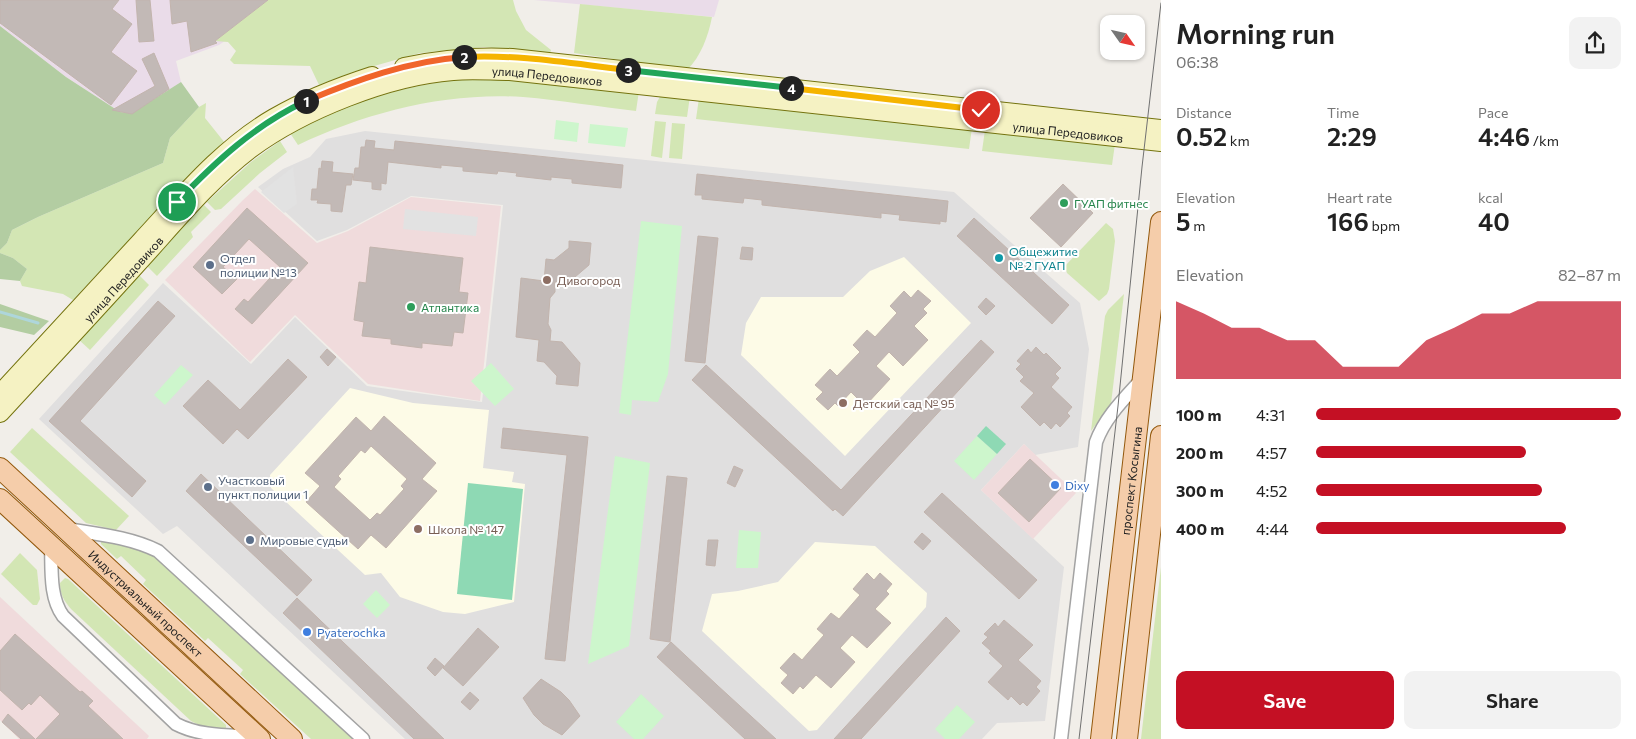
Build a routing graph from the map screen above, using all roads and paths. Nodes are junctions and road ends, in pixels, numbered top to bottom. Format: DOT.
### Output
graph roads {
  1 [pos="1161,129"];
  2 [pos="1161,142"];
  3 [pos="1161,222"];
  4 [pos="1144,377"];
  5 [pos="0,394"];
  6 [pos="0,413"];
  7 [pos="1161,436"];
  8 [pos="0,468"];
  9 [pos="0,499"];
  10 [pos="66,529"];
  11 [pos="51,546"];
  12 [pos="259,738"];
  13 [pos="292,739"];
  14 [pos="363,739"];
  15 [pos="1061,739"];
  16 [pos="1100,739"];
  17 [pos="1126,739"];
  1 -- 5 [label="street, улица Передовиков"];
  2 -- 6 [label="street, улица Передовиков"];
  3 -- 4 [label="main road, проспект Косыгина"];
  4 -- 15 [label="street"];
  4 -- 16 [label="main road, проспект Косыгина"];
  7 -- 17 [label="main road, проспект Косыгина"];
  8 -- 10 [label="main road, Индустриальный проспект"];
  9 -- 11 [label="main road, Индустриальный проспект"];
  10 -- 13 [label="main road, Индустриальный проспект"];
  10 -- 14 [label="street"];
  11 -- 12 [label="main road, Индустриальный проспект"];
  11 -- 12 [label="street"];
}
